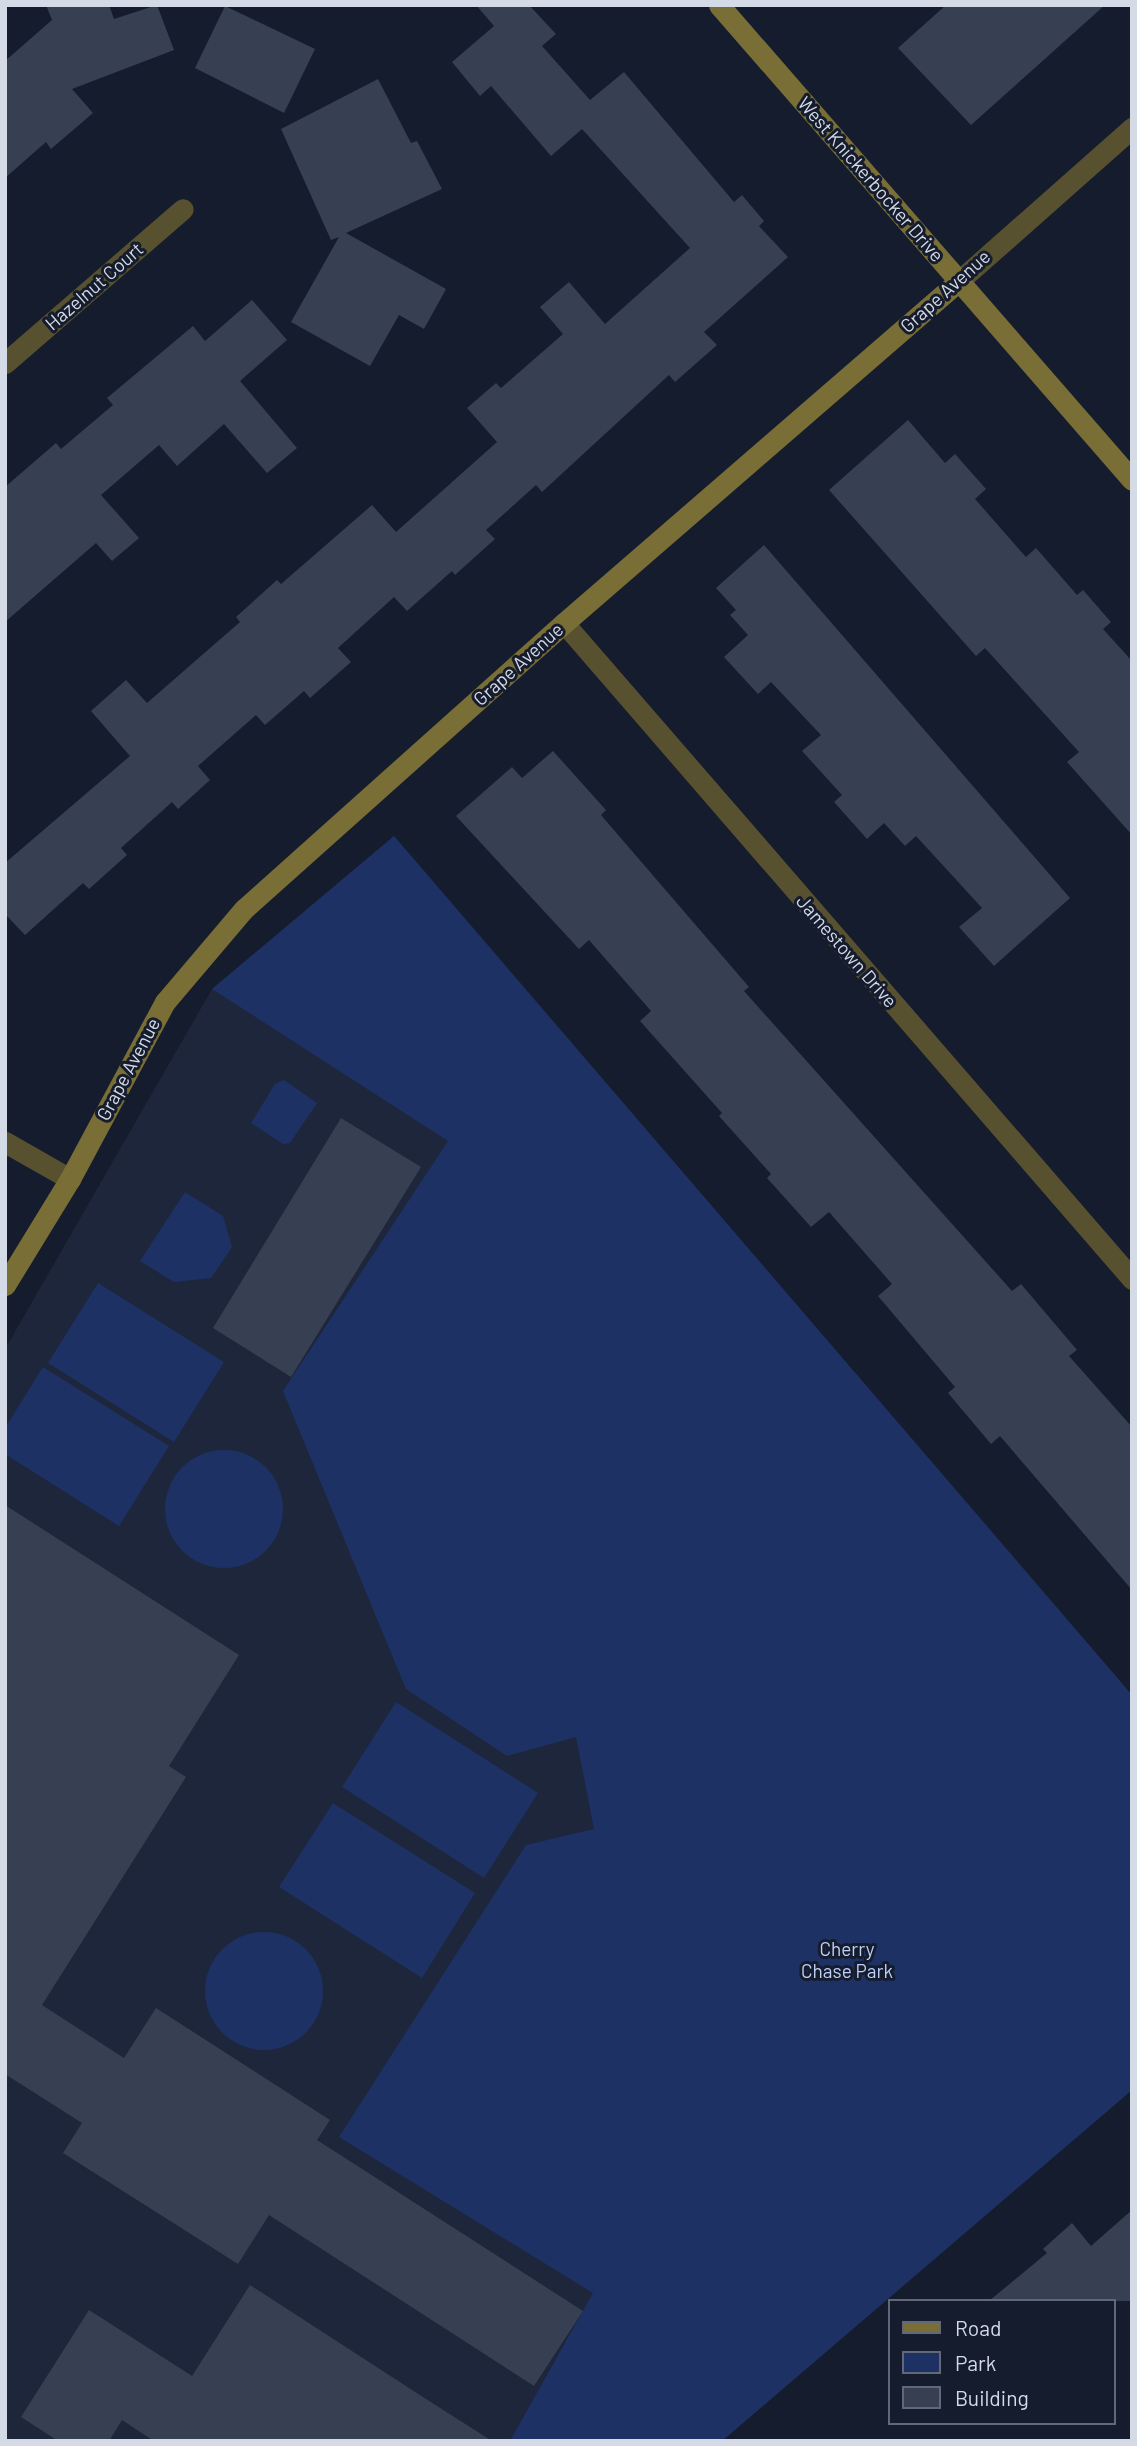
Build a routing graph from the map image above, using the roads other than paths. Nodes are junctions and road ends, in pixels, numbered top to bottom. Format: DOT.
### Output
graph roads {
  1 [pos="719,5"];
  2 [pos="1132,128"];
  3 [pos="183,209"];
  4 [pos="960,280"];
  5 [pos="5,363"];
  6 [pos="1132,480"];
  7 [pos="564,623"];
  8 [pos="5,1142"];
  9 [pos="70,1179"];
  10 [pos="1132,1279"];
  11 [pos="5,1285"];
  1 -- 4 [label="street, West Knickerbocker Drive"];
  2 -- 4 [label="street, Grape Avenue"];
  3 -- 5 [label="street, Hazelnut Court"];
  4 -- 6 [label="street, West Knickerbocker Drive"];
  4 -- 7 [label="street, Grape Avenue"];
  7 -- 9 [label="street, Grape Avenue"];
  7 -- 10 [label="street, Jamestown Drive"];
  8 -- 9 [label="street"];
  9 -- 11 [label="street, Grape Avenue"];
}
